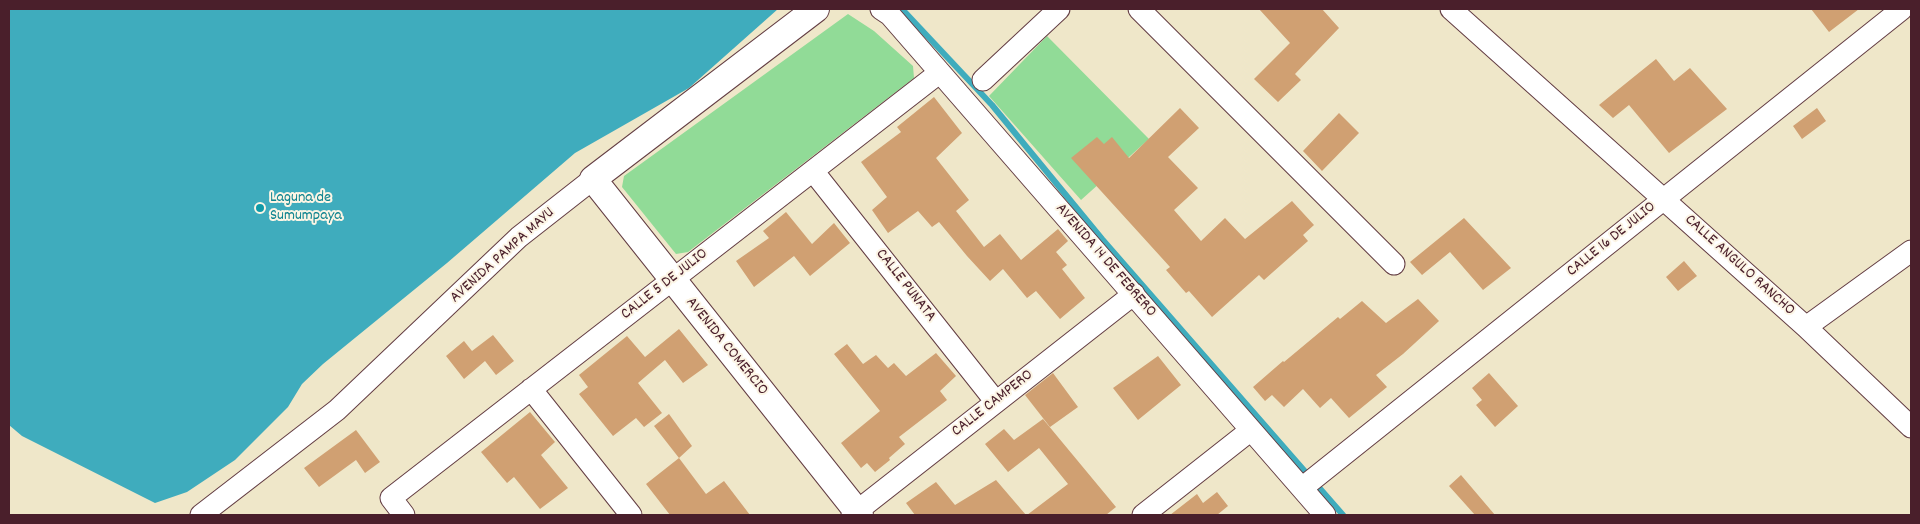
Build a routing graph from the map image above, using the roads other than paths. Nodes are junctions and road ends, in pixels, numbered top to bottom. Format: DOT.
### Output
graph roads {
  1 [pos="816,9"];
  2 [pos="881,9"];
  3 [pos="1059,9"];
  4 [pos="1139,9"];
  5 [pos="1451,9"];
  6 [pos="1902,9"];
  7 [pos="939,73"];
  8 [pos="983,80"];
  9 [pos="813,171"];
  10 [pos="593,179"];
  11 [pos="1663,198"];
  12 [pos="1911,251"];
  13 [pos="1394,264"];
  14 [pos="672,280"];
  15 [pos="1134,294"];
  16 [pos="1806,327"];
  17 [pos="531,390"];
  18 [pos="996,402"];
  19 [pos="1911,427"];
  20 [pos="1251,430"];
  21 [pos="1310,482"];
  22 [pos="856,514"];
  23 [pos="201,515"];
  24 [pos="404,515"];
  25 [pos="631,515"];
  26 [pos="1144,515"];
  27 [pos="1325,515"];
  1 -- 10 [label="street, AVENIDA PAMPA MAYU"];
  2 -- 7 [label="street, AVENIDA 14 DE FEBRERO"];
  3 -- 8 [label="street"];
  4 -- 13 [label="street"];
  5 -- 11 [label="street, CALLE ANGULO RANCHO"];
  6 -- 11 [label="street, CALLE 16 DE JULIO"];
  7 -- 9 [label="street, CALLE 5 DE JULIO"];
  7 -- 15 [label="street, AVENIDA 14 DE FEBRERO"];
  9 -- 14 [label="street, CALLE 5 DE JULIO"];
  9 -- 18 [label="street, CALLE PUNATA"];
  10 -- 14 [label="street, AVENIDA COMERCIO"];
  10 -- 23 [label="street, AVENIDA PAMPA MAYU"];
  11 -- 16 [label="street, CALLE ANGULO RANCHO"];
  11 -- 21 [label="street, CALLE 16 DE JULIO"];
  12 -- 16 [label="street"];
  14 -- 17 [label="street, CALLE 5 DE JULIO"];
  14 -- 22 [label="street, AVENIDA COMERCIO"];
  15 -- 18 [label="street, CALLE CAMPERO"];
  15 -- 20 [label="street, AVENIDA 14 DE FEBRERO"];
  16 -- 19 [label="street, CALLE ANGULO RANCHO"];
  17 -- 24 [label="street, CALLE 5 DE JULIO"];
  17 -- 25 [label="street"];
  18 -- 22 [label="street, CALLE CAMPERO"];
  20 -- 21 [label="street, AVENIDA 14 DE FEBRERO"];
  20 -- 26 [label="street"];
  21 -- 27 [label="street, AVENIDA 14 DE FEBRERO"];
}
